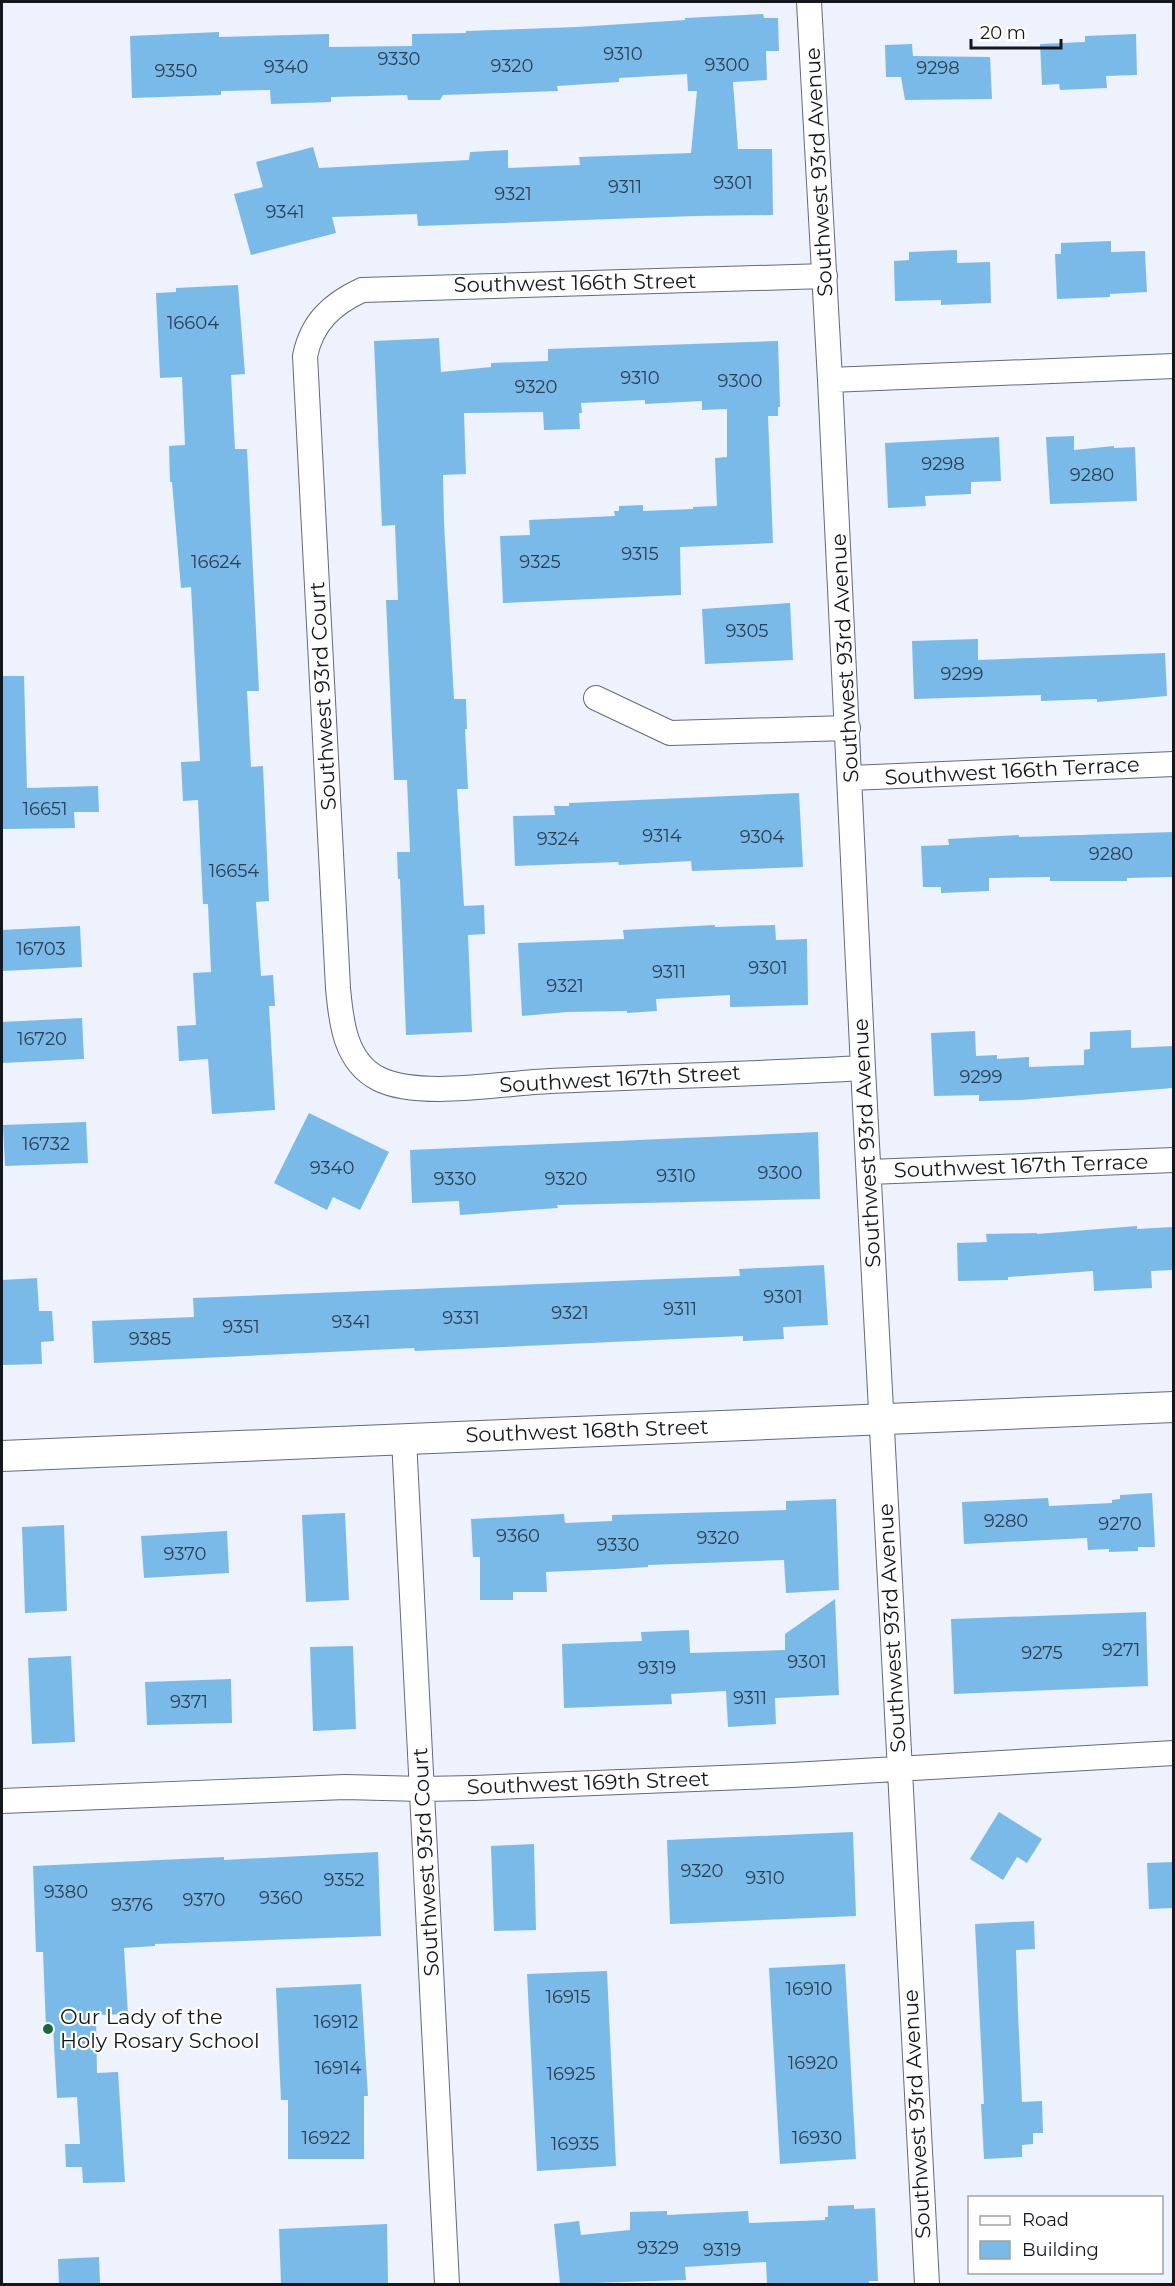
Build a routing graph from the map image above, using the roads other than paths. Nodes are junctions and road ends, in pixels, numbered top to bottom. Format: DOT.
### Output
graph roads {
  1 [pos="809,2"];
  2 [pos="825,276"];
  3 [pos="330,308"];
  4 [pos="1173,366"];
  5 [pos="830,380"];
  6 [pos="596,698"];
  7 [pos="848,728"];
  8 [pos="1173,764"];
  9 [pos="851,778"];
  10 [pos="863,1068"];
  11 [pos="378,1078"];
  12 [pos="1173,1160"];
  13 [pos="869,1172"];
  14 [pos="1173,1407"];
  15 [pos="882,1419"];
  16 [pos="405,1439"];
  17 [pos="2,1456"];
  18 [pos="1173,1753"];
  19 [pos="899,1769"];
  20 [pos="422,1789"];
  21 [pos="2,1801"];
  22 [pos="447,2284"];
  23 [pos="927,2284"];
  1 -- 2 [label="street, Southwest 93rd Avenue"];
  2 -- 3 [label="street, Southwest 166th Street"];
  2 -- 5 [label="street, Southwest 93rd Avenue"];
  3 -- 11 [label="street, Southwest 93rd Court"];
  4 -- 5 [label="street"];
  5 -- 7 [label="street, Southwest 93rd Avenue"];
  6 -- 7 [label="street"];
  7 -- 9 [label="street, Southwest 93rd Avenue"];
  8 -- 9 [label="street, Southwest 166th Terrace"];
  9 -- 10 [label="street, Southwest 93rd Avenue"];
  10 -- 11 [label="street, Southwest 167th Street"];
  10 -- 13 [label="street, Southwest 93rd Avenue"];
  12 -- 13 [label="street, Southwest 167th Terrace"];
  13 -- 15 [label="street, Southwest 93rd Avenue"];
  14 -- 15 [label="street, Southwest 168th Street"];
  15 -- 16 [label="street, Southwest 168th Street"];
  15 -- 19 [label="street, Southwest 93rd Avenue"];
  16 -- 17 [label="street, Southwest 168th Street"];
  16 -- 20 [label="street, Southwest 93rd Court"];
  18 -- 19 [label="street, Southwest 169th Street"];
  19 -- 20 [label="street, Southwest 169th Street"];
  19 -- 23 [label="street, Southwest 93rd Avenue"];
  20 -- 21 [label="street, Southwest 169th Street"];
  20 -- 22 [label="street, Southwest 93rd Court"];
}
